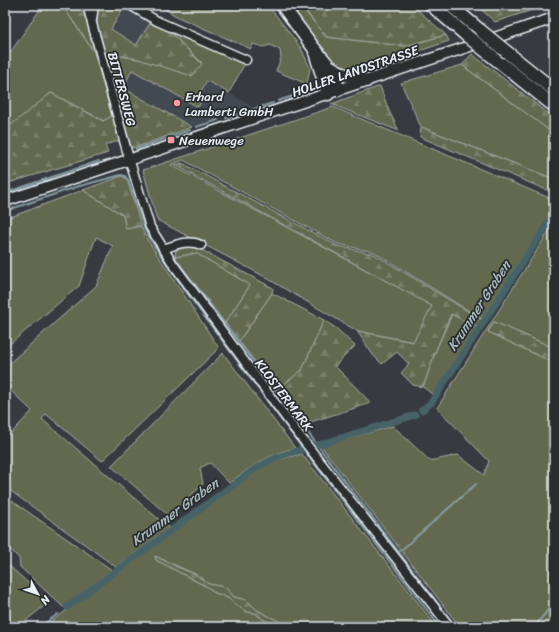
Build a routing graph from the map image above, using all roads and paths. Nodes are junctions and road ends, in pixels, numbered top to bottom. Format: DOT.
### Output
graph roads {
  1 [pos="87,5"];
  2 [pos="94,5"];
  3 [pos="130,5"];
  4 [pos="282,5"];
  5 [pos="431,5"];
  6 [pos="450,5"];
  7 [pos="554,18"];
  8 [pos="92,23"];
  9 [pos="313,47"];
  10 [pos="246,60"];
  11 [pos="329,66"];
  12 [pos="366,81"];
  13 [pos="554,90"];
  14 [pos="333,92"];
  15 [pos="554,106"];
  16 [pos="130,161"];
  17 [pos="5,202"];
  18 [pos="201,245"];
  19 [pos="163,249"];
  20 [pos="450,627"];
  1 -- 8 [label="street, BITTERSWEG"];
  2 -- 8 [label="street, BITTERSWEG"];
  3 -- 10 [label="street"];
  4 -- 9 [label="highway"];
  5 -- 15 [label="highway, bridge"];
  6 -- 13 [label="highway, bridge"];
  7 -- 12 [label="main road, HOLLER LANDSTRASSE"];
  8 -- 16 [label="street, BITTERSWEG"];
  9 -- 11 [label="highway"];
  9 -- 14 [label="highway"];
  11 -- 12 [label="highway"];
  11 -- 14 [label="highway"];
  12 -- 14 [label="main road, HOLLER LANDSTRASSE"];
  14 -- 16 [label="main road, HOLLER LANDSTRASSE"];
  16 -- 17 [label="main road, HOLLER LANDSTRASSE"];
  16 -- 19 [label="street, KLOSTERMARK"];
  18 -- 19 [label="street"];
  19 -- 20 [label="street, KLOSTERMARK"];
}
